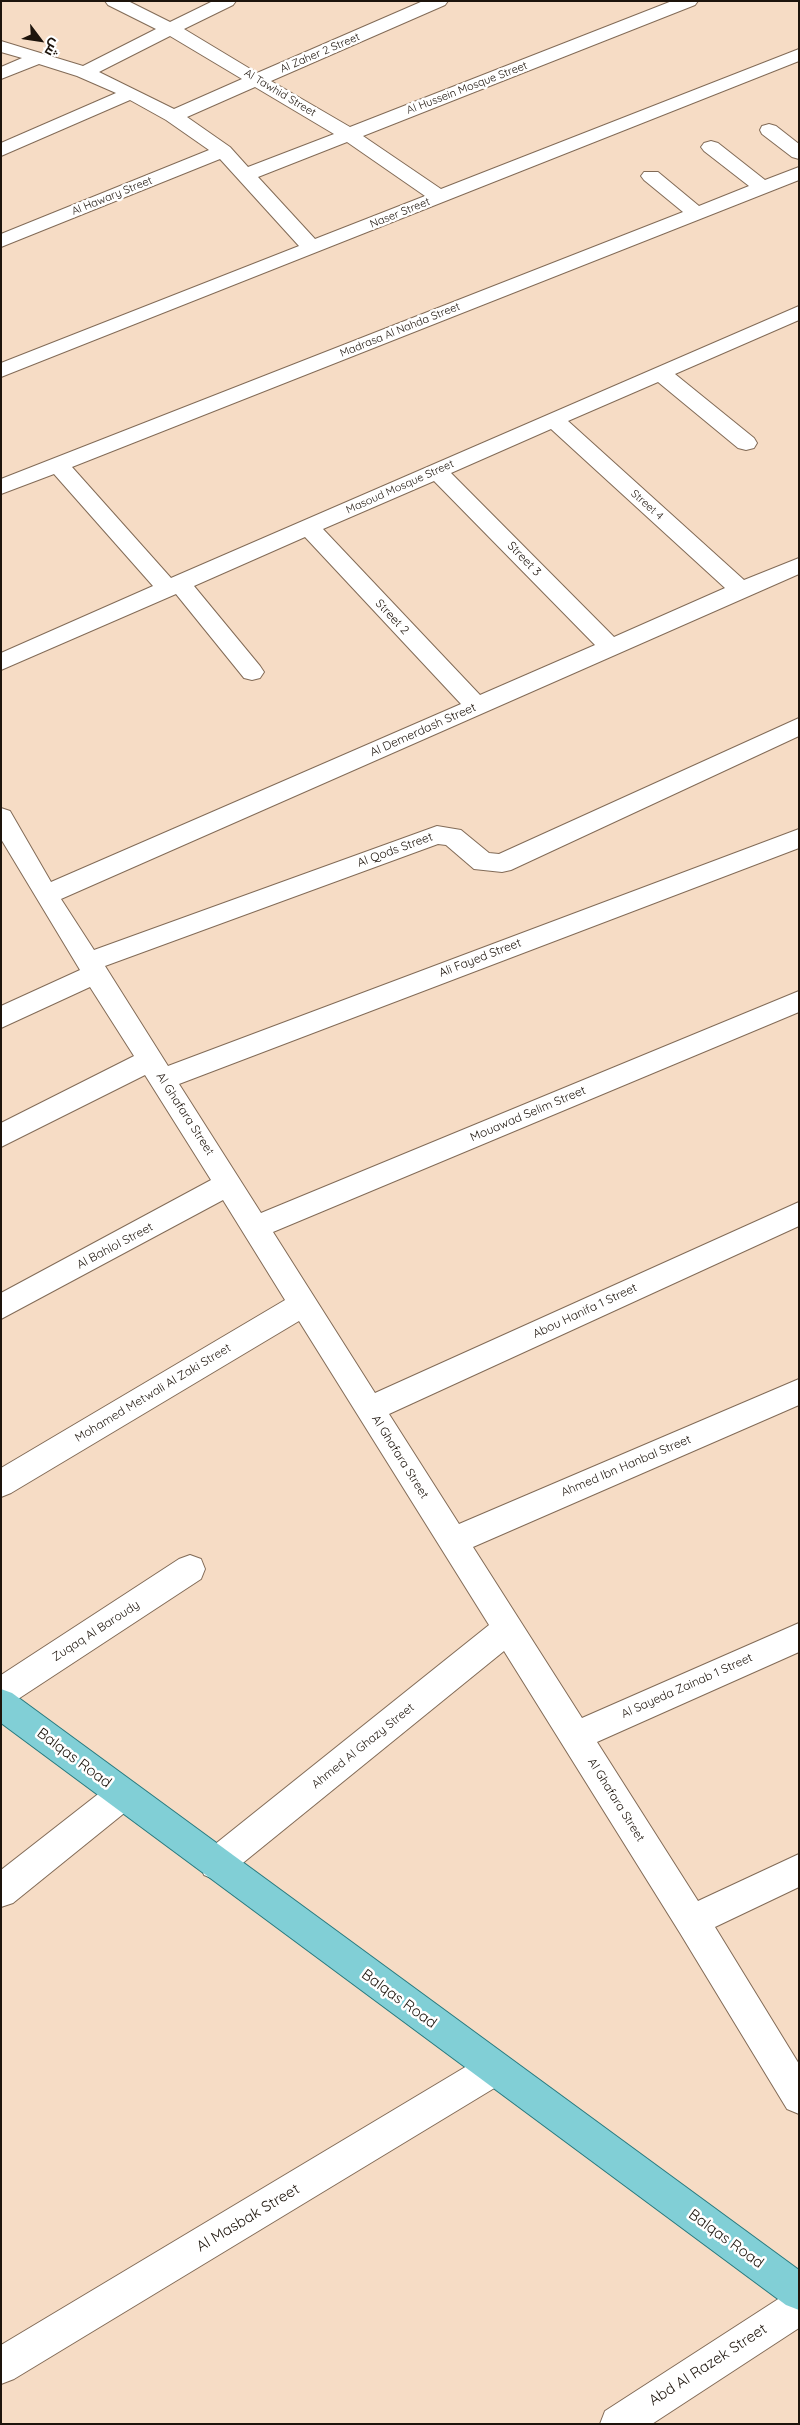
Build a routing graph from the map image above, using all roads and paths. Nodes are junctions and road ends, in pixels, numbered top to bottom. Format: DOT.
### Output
graph roads {
  1 [pos="114,1"];
  2 [pos="227,1"];
  3 [pos="438,1"];
  4 [pos="689,1"];
  5 [pos="170,29"];
  6 [pos="1,46"];
  7 [pos="799,54"];
  8 [pos="40,57"];
  9 [pos="84,72"];
  10 [pos="1,74"];
  11 [pos="258,79"];
  12 [pos="131,93"];
  13 [pos="173,116"];
  14 [pos="769,130"];
  15 [pos="350,134"];
  16 [pos="710,147"];
  17 [pos="1,150"];
  18 [pos="223,151"];
  19 [pos="799,153"];
  20 [pos="799,172"];
  21 [pos="246,175"];
  22 [pos="651,176"];
  23 [pos="762,187"];
  24 [pos="439,197"];
  25 [pos="696,213"];
  26 [pos="1,241"];
  27 [pos="312,248"];
  28 [pos="799,312"];
  29 [pos="1,371"];
  30 [pos="661,373"];
  31 [pos="554,420"];
  32 [pos="746,444"];
  33 [pos="58,465"];
  34 [pos="437,471"];
  35 [pos="1,487"];
  36 [pos="308,527"];
  37 [pos="799,565"];
  38 [pos="174,586"];
  39 [pos="741,590"];
  40 [pos="611,648"];
  41 [pos="1,662"];
  42 [pos="252,672"];
  43 [pos="477,706"];
  44 [pos="799,726"];
  45 [pos="1,817"];
  46 [pos="799,838"];
  47 [pos="11,857"];
  48 [pos="46,895"];
  49 [pos="92,967"];
  50 [pos="799,1001"];
  51 [pos="1,1018"];
  52 [pos="156,1069"];
  53 [pos="1,1136"];
  54 [pos="230,1184"];
  55 [pos="799,1213"];
  56 [pos="256,1228"];
  57 [pos="304,1303"];
  58 [pos="1,1307"];
  59 [pos="799,1392"];
  60 [pos="370,1409"];
  61 [pos="1,1484"];
  62 [pos="453,1540"];
  63 [pos="190,1569"];
  64 [pos="509,1628"];
  65 [pos="799,1636"];
  66 [pos="1,1693"];
  67 [pos="1,1704"];
  68 [pos="576,1736"];
  69 [pos="122,1795"];
  70 [pos="216,1864"];
  71 [pos="799,1870"];
  72 [pos="1,1891"];
  73 [pos="692,1921"];
  74 [pos="494,2069"];
  75 [pos="799,2097"];
  76 [pos="799,2292"];
  77 [pos="799,2307"];
  78 [pos="1,2366"];
  79 [pos="618,2424"];
  1 -- 5 [label="street, Al Tawhid Street"];
  2 -- 5 [label="street"];
  3 -- 11 [label="street, Al Zaher 2 Street"];
  4 -- 15 [label="street, Al Hussein Mosque Street"];
  5 -- 9 [label="street"];
  5 -- 11 [label="street, Al Tawhid Street"];
  6 -- 8 [label="street"];
  7 -- 24 [label="street, Naser Street"];
  8 -- 9 [label="street"];
  8 -- 10 [label="street"];
  9 -- 12 [label="street"];
  11 -- 13 [label="street, Al Zaher 2 Street"];
  11 -- 15 [label="street, Al Tawhid Street"];
  12 -- 13 [label="street"];
  12 -- 17 [label="street"];
  13 -- 18 [label="street"];
  14 -- 19 [label="street"];
  15 -- 21 [label="street, Al Hussein Mosque Street"];
  15 -- 24 [label="street, Al Tawhid Street"];
  16 -- 23 [label="street"];
  18 -- 21 [label="street"];
  18 -- 26 [label="street, Al Hawary Street"];
  20 -- 23 [label="street, Madrasa Al Nahda Street"];
  21 -- 27 [label="street"];
  22 -- 25 [label="street"];
  23 -- 25 [label="street, Madrasa Al Nahda Street"];
  24 -- 27 [label="street, Naser Street"];
  25 -- 33 [label="street, Madrasa Al Nahda Street"];
  27 -- 29 [label="street, Naser Street"];
  28 -- 30 [label="street, Masoud Mosque Street"];
  30 -- 31 [label="street, Masoud Mosque Street"];
  30 -- 32 [label="street"];
  31 -- 34 [label="street, Masoud Mosque Street"];
  31 -- 39 [label="street, Street 4"];
  33 -- 35 [label="street, Madrasa Al Nahda Street"];
  33 -- 38 [label="street"];
  34 -- 36 [label="street, Masoud Mosque Street"];
  34 -- 40 [label="street, Street 3"];
  36 -- 38 [label="street, Masoud Mosque Street"];
  36 -- 43 [label="street, Street 2"];
  37 -- 39 [label="street, Al Demerdash Street"];
  38 -- 41 [label="street, Masoud Mosque Street"];
  38 -- 42 [label="street"];
  39 -- 40 [label="street, Al Demerdash Street"];
  40 -- 43 [label="street, Al Demerdash Street"];
  43 -- 48 [label="street, Al Demerdash Street"];
  44 -- 49 [label="street, Al Qods Street"];
  45 -- 47 [label="street, Al Ghafara Street"];
  46 -- 52 [label="street, Ali Fayed Street"];
  47 -- 48 [label="street, Al Ghafara Street"];
  48 -- 49 [label="street, Al Ghafara Street"];
  49 -- 51 [label="street, Al Qods Street"];
  49 -- 52 [label="street, Al Ghafara Street"];
  50 -- 56 [label="street, Mouawad Selim Street"];
  52 -- 53 [label="street, Ali Fayed Street"];
  52 -- 54 [label="street, Al Ghafara Street"];
  54 -- 56 [label="street, Al Ghafara Street"];
  54 -- 58 [label="street, Al Bahlol Street"];
  55 -- 60 [label="street, Abou Hanifa 1 Street"];
  56 -- 57 [label="street, Al Ghafara Street"];
  57 -- 60 [label="street, Al Ghafara Street"];
  57 -- 61 [label="street, Mohamed Metwali Al Zaki Street"];
  59 -- 62 [label="street, Ahmed Ibn Hanbal Street"];
  60 -- 62 [label="street, Al Ghafara Street"];
  62 -- 64 [label="street, Al Ghafara Street"];
  63 -- 66 [label="street, Zuqaq Al Baroudy"];
  64 -- 68 [label="street, Al Ghafara Street"];
  64 -- 70 [label="street, Ahmed Al Ghazy Street"];
  65 -- 68 [label="street, Al Sayeda Zainab 1 Street"];
  67 -- 69 [label="main road, Balqas Road"];
  68 -- 73 [label="street, Al Ghafara Street"];
  69 -- 70 [label="main road, Balqas Road"];
  69 -- 72 [label="street"];
  70 -- 74 [label="main road, Balqas Road"];
  71 -- 73 [label="street"];
  73 -- 75 [label="street, Al Ghafara Street"];
  74 -- 76 [label="main road, Balqas Road"];
  74 -- 78 [label="street, Al Masbak Street"];
  77 -- 79 [label="street, Abd Al Razek Street"];
}
